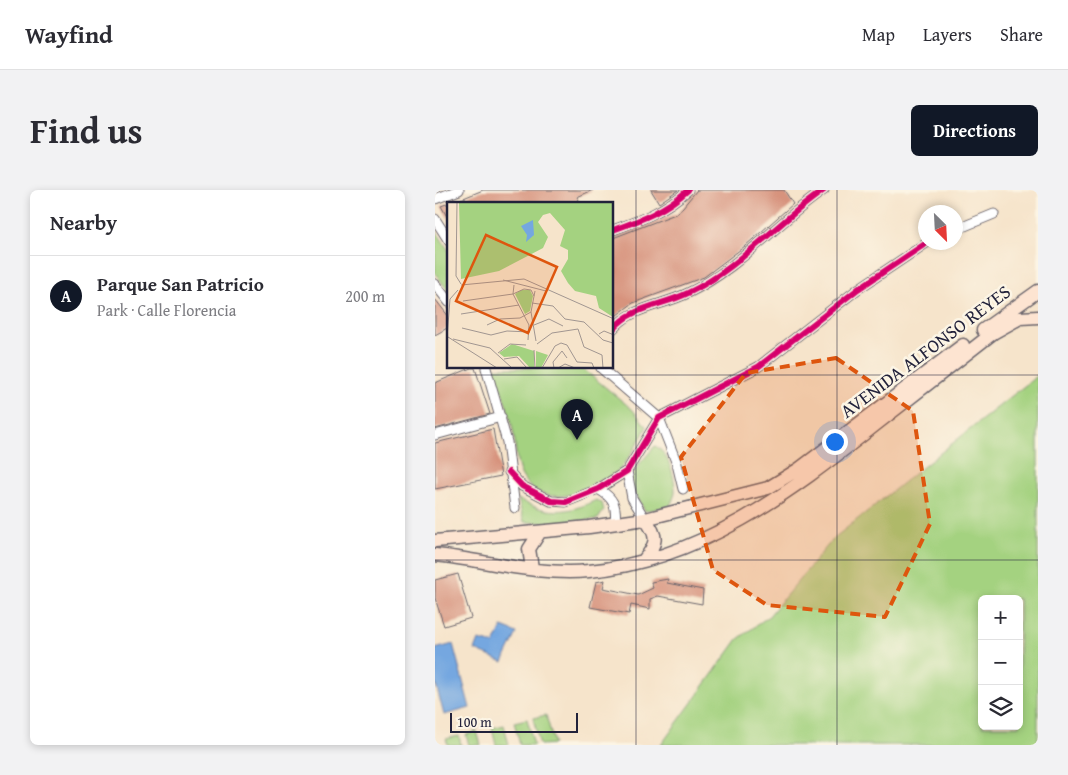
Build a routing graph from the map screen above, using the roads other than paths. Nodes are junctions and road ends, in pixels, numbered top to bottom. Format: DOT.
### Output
graph roads {
  1 [pos="459,190"];
  2 [pos="688,190"];
  3 [pos="825,190"];
  4 [pos="435,199"];
  5 [pos="994,214"];
  6 [pos="435,219"];
  7 [pos="963,227"];
  8 [pos="614,230"];
  9 [pos="447,238"];
  10 [pos="918,249"];
  11 [pos="435,284"];
  12 [pos="1038,291"];
  13 [pos="447,299"];
  14 [pos="1038,317"];
  15 [pos="614,328"];
  16 [pos="486,369"];
  17 [pos="602,369"];
  18 [pos="501,417"];
  19 [pos="659,418"];
  20 [pos="435,435"];
  21 [pos="627,471"];
  22 [pos="509,472"];
  23 [pos="683,488"];
  24 [pos="598,489"];
  25 [pos="632,498"];
  26 [pos="616,506"];
  27 [pos="515,508"];
  28 [pos="645,519"];
  29 [pos="615,524"];
  30 [pos="541,532"];
  31 [pos="435,541"];
  32 [pos="435,555"];
  33 [pos="644,560"];
  34 [pos="532,568"];
  1 -- 4 [label="street"];
  2 -- 8 [label="street"];
  3 -- 15 [label="street"];
  5 -- 7 [label="street"];
  6 -- 9 [label="street"];
  10 -- 19 [label="street"];
  11 -- 13 [label="street"];
  12 -- 28 [label="main road, AVENIDA ALFONSO REYES"];
  14 -- 33 [label="main road, AVENIDA ALFONSO REYES"];
  16 -- 18 [label="street"];
  17 -- 19 [label="street"];
  18 -- 20 [label="street"];
  18 -- 22 [label="street"];
  19 -- 21 [label="street"];
  19 -- 23 [label="street"];
  21 -- 24 [label="street"];
  21 -- 25 [label="street"];
  22 -- 24 [label="street"];
  22 -- 27 [label="street"];
  24 -- 26 [label="street"];
  25 -- 26 [label="street"];
  25 -- 28 [label="street"];
  26 -- 29 [label="street"];
  28 -- 29 [label="main road, AVENIDA ALFONSO REYES"];
  28 -- 33 [label="main road"];
  29 -- 30 [label="main road, AVENIDA ALFONSO REYES"];
  30 -- 31 [label="main road, AVENIDA ALFONSO REYES"];
  30 -- 34 [label="main road"];
  32 -- 34 [label="main road, AVENIDA ALFONSO REYES"];
  33 -- 34 [label="main road, AVENIDA ALFONSO REYES"];
}
